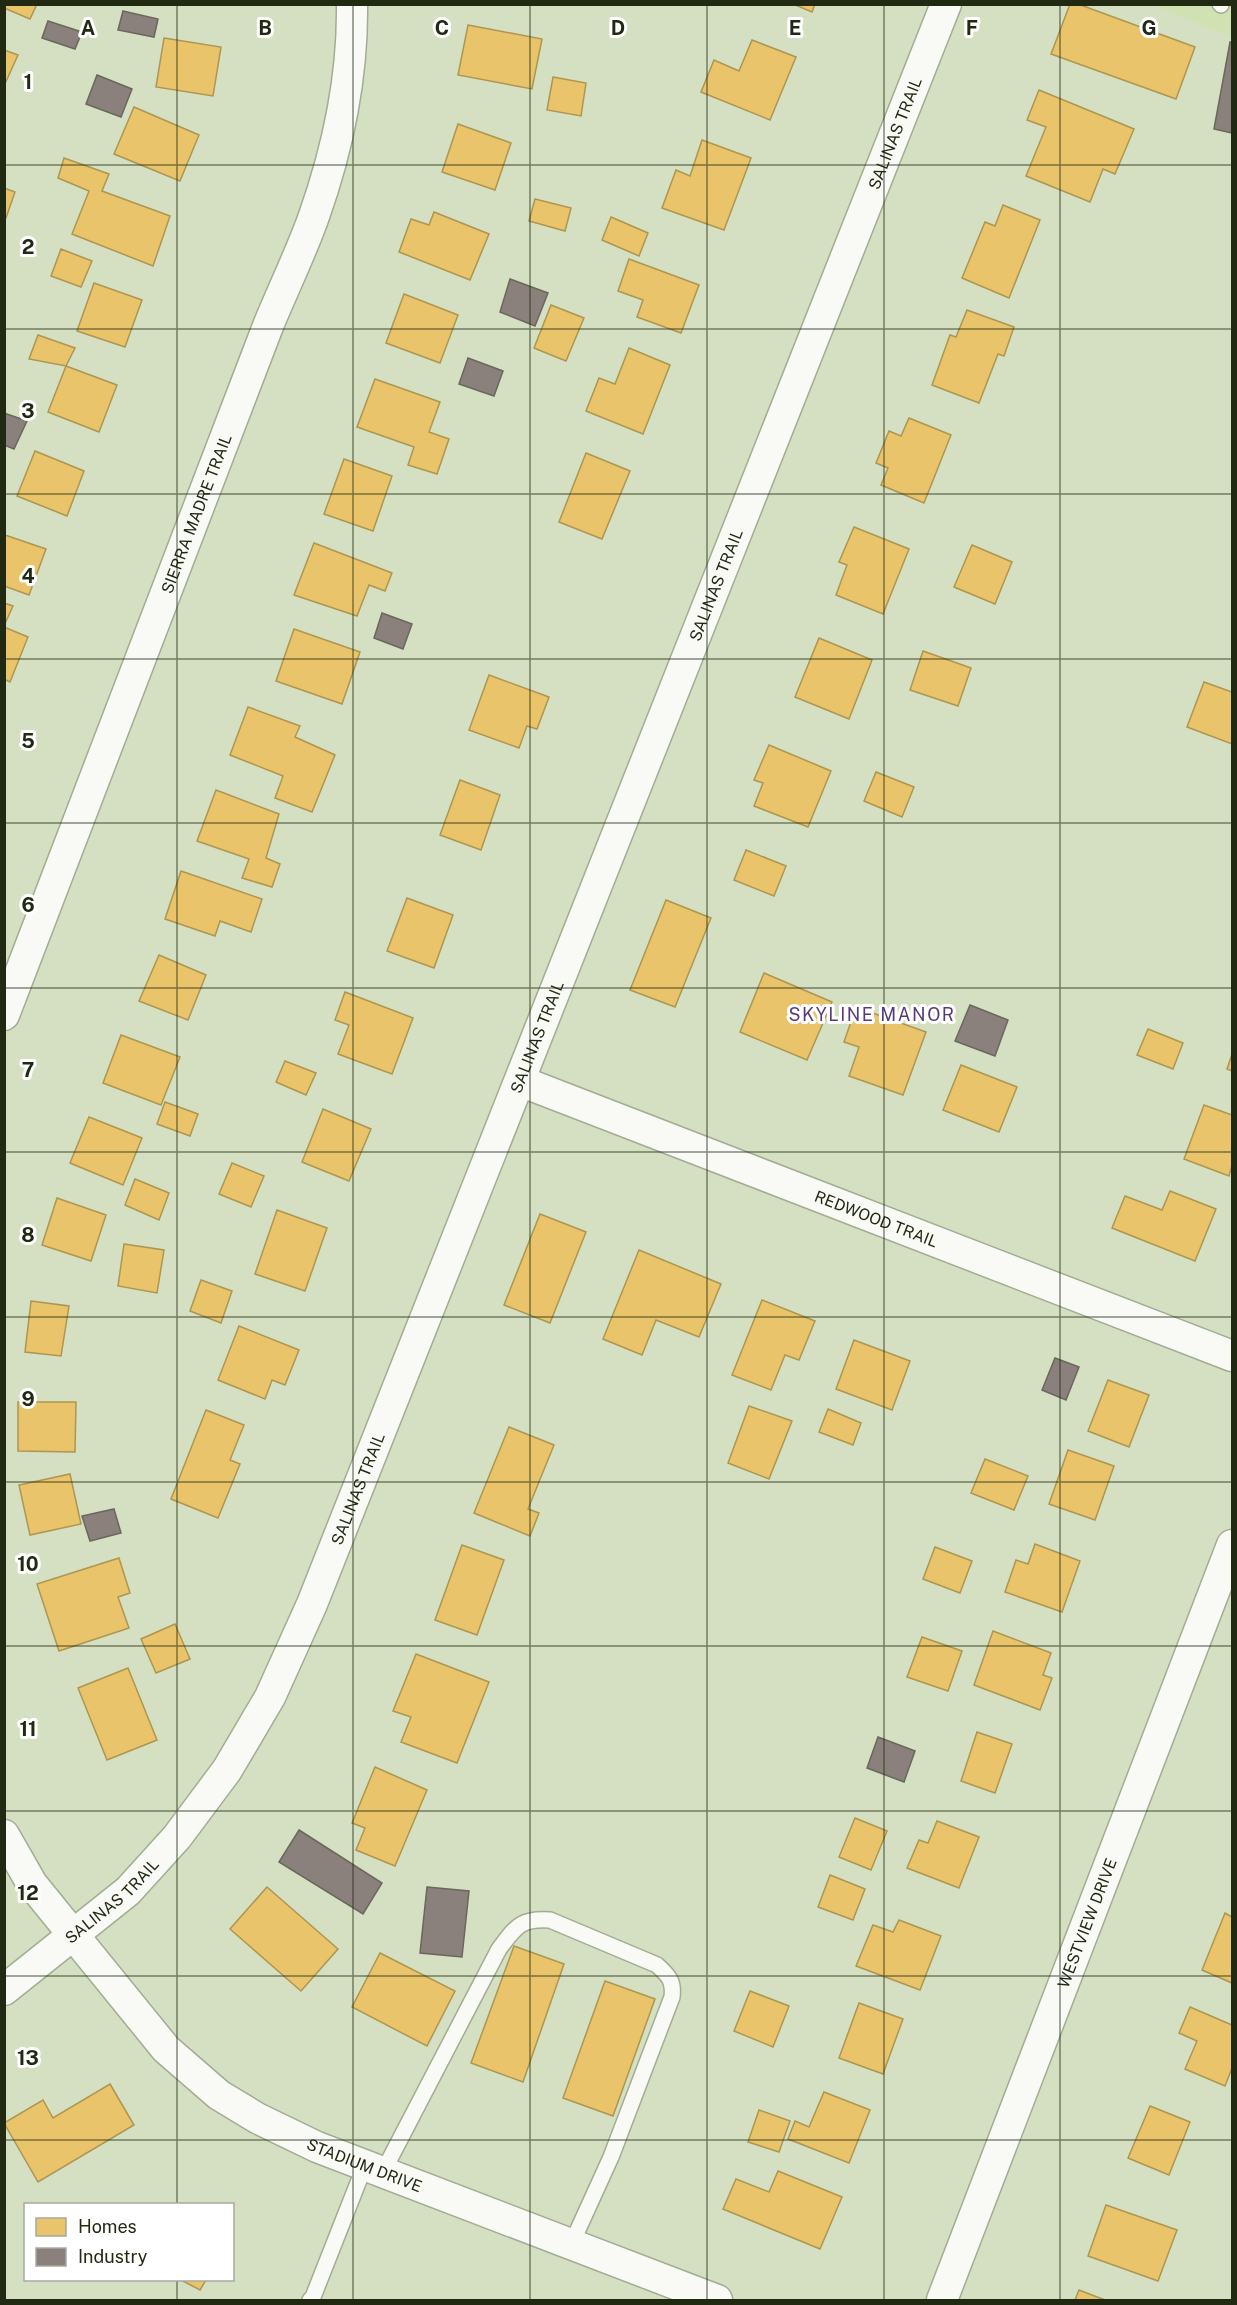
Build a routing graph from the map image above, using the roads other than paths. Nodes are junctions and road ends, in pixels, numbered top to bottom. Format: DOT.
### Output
graph roads {
  1 [pos="352,4"];
  2 [pos="946,4"];
  3 [pos="4,1015"];
  4 [pos="520,1081"];
  5 [pos="1233,1356"];
  6 [pos="1233,1545"];
  7 [pos="4,1835"];
  8 [pos="74,1936"];
  9 [pos="4,1990"];
  10 [pos="374,2168"];
  11 [pos="572,2245"];
  12 [pos="310,2301"];
  13 [pos="717,2301"];
  14 [pos="942,2301"];
  1 -- 3 [label="street, SIERRA MADRE TRAIL"];
  2 -- 4 [label="street, SALINAS TRAIL"];
  4 -- 5 [label="street, REDWOOD TRAIL"];
  4 -- 8 [label="street, SALINAS TRAIL"];
  6 -- 14 [label="street, WESTVIEW DRIVE"];
  7 -- 8 [label="street"];
  8 -- 9 [label="street, SALINAS TRAIL"];
  8 -- 10 [label="street, STADIUM DRIVE"];
  10 -- 11 [label="street, STADIUM DRIVE"];
  10 -- 11 [label="lane"];
  10 -- 12 [label="lane"];
  11 -- 13 [label="street, STADIUM DRIVE"];
}
